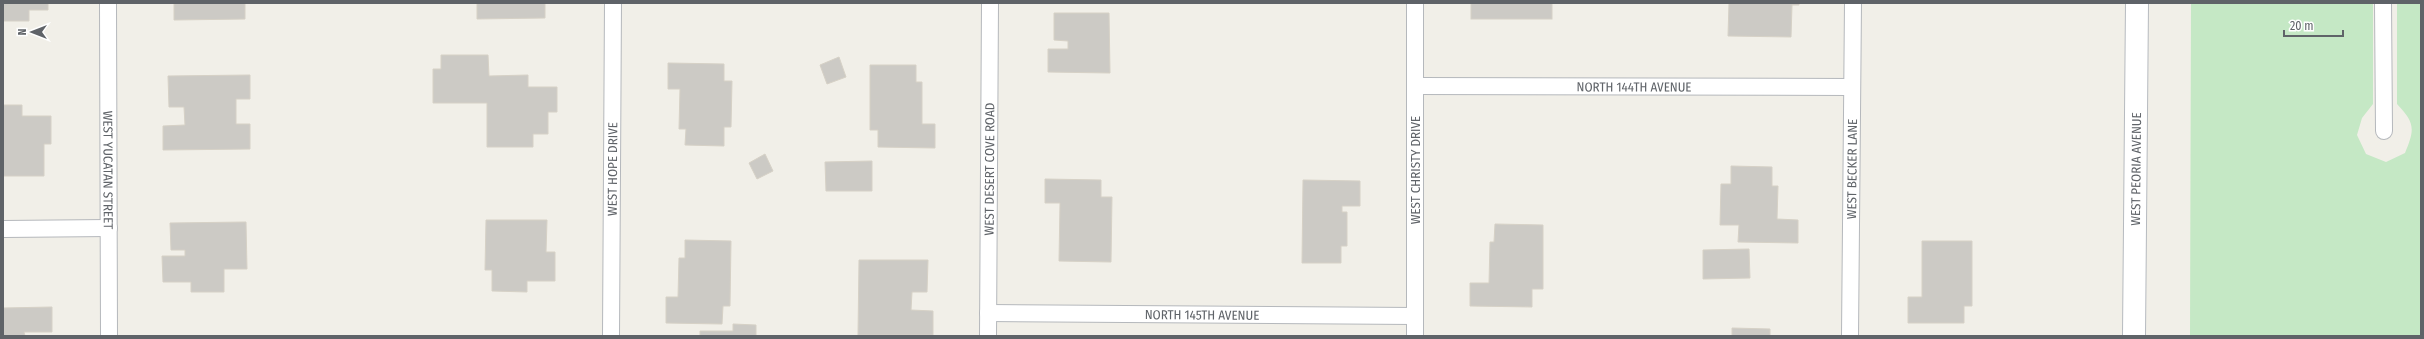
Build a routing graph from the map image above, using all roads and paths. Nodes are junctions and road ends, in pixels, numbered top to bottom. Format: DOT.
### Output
graph roads {
  1 [pos="108,3"];
  2 [pos="613,3"];
  3 [pos="990,3"];
  4 [pos="1415,3"];
  5 [pos="1853,3"];
  6 [pos="2137,3"];
  7 [pos="2383,3"];
  8 [pos="1416,86"];
  9 [pos="1852,87"];
  10 [pos="2384,131"];
  11 [pos="108,228"];
  12 [pos="3,229"];
  13 [pos="988,313"];
  14 [pos="1415,316"];
  15 [pos="109,336"];
  16 [pos="611,336"];
  17 [pos="988,336"];
  18 [pos="1414,336"];
  19 [pos="1850,336"];
  20 [pos="2134,336"];
  1 -- 11 [label="street, WEST YUCATAN STREET"];
  2 -- 16 [label="street, WEST HOPE DRIVE"];
  3 -- 13 [label="street, WEST DESERT COVE ROAD"];
  4 -- 8 [label="street, WEST CHRISTY DRIVE"];
  5 -- 9 [label="street, WEST BECKER LANE"];
  6 -- 20 [label="main road, WEST PEORIA AVENUE"];
  7 -- 10 [label="street"];
  8 -- 9 [label="street, NORTH 144TH AVENUE"];
  8 -- 14 [label="street, WEST CHRISTY DRIVE"];
  9 -- 19 [label="street, WEST BECKER LANE"];
  11 -- 12 [label="street"];
  11 -- 15 [label="street, WEST YUCATAN STREET"];
  13 -- 14 [label="street, NORTH 145TH AVENUE"];
  13 -- 17 [label="street, WEST DESERT COVE ROAD"];
  14 -- 18 [label="street, WEST CHRISTY DRIVE"];
}
